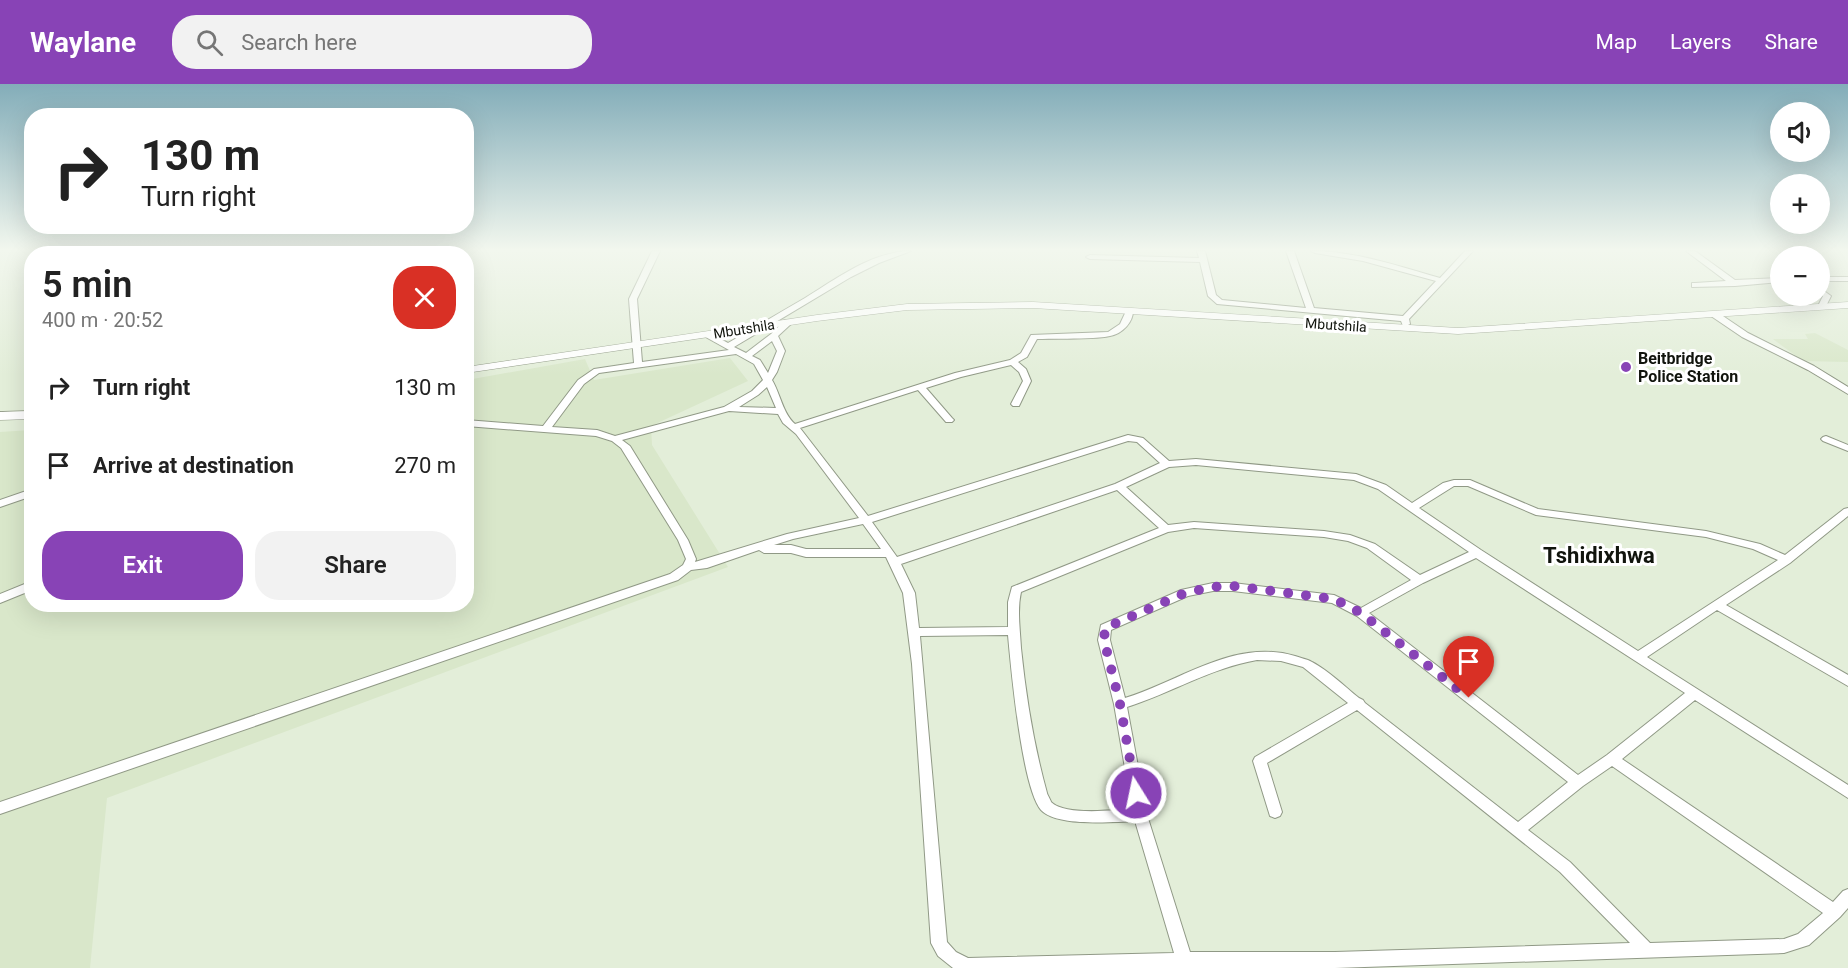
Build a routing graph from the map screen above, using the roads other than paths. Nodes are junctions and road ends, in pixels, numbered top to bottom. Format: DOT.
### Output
graph roads {
  1 [pos="636,292"];
  2 [pos="820,292"];
  3 [pos="1210,292"];
  4 [pos="1305,292"];
  5 [pos="1431,292"];
  6 [pos="803,303"];
  7 [pos="1848,305"];
  8 [pos="1822,306"];
  9 [pos="1830,306"];
  10 [pos="1311,310"];
  11 [pos="1130,311"];
  12 [pos="1714,314"];
  13 [pos="791,322"];
  14 [pos="1406,324"];
  15 [pos="760,327"];
  16 [pos="705,335"];
  17 [pos="774,336"];
  18 [pos="636,344"];
  19 [pos="736,352"];
  20 [pos="1013,362"];
  21 [pos="638,365"];
  22 [pos="474,369"];
  23 [pos="768,383"];
  24 [pos="920,387"];
  25 [pos="1848,391"];
  26 [pos="1016,404"];
  27 [pos="727,409"];
  28 [pos="781,411"];
  29 [pos="24,415"];
  30 [pos="0,416"];
  31 [pos="949,420"];
  32 [pos="474,424"];
  33 [pos="794,427"];
  34 [pos="546,429"];
  35 [pos="615,439"];
  36 [pos="1826,439"];
  37 [pos="1848,448"];
  38 [pos="1167,464"];
  39 [pos="1119,486"];
  40 [pos="24,495"];
  41 [pos="0,504"];
  42 [pos="1412,508"];
  43 [pos="1845,518"];
  44 [pos="866,520"];
  45 [pos="1166,529"];
  46 [pos="757,549"];
  47 [pos="1477,553"];
  48 [pos="892,557"];
  49 [pos="1786,560"];
  50 [pos="688,567"];
  51 [pos="1419,580"];
  52 [pos="24,588"];
  53 [pos="0,599"];
  54 [pos="1718,605"];
  55 [pos="1361,613"];
  56 [pos="914,632"];
  57 [pos="1012,632"];
  58 [pos="1639,656"];
  59 [pos="1848,681"];
  60 [pos="1693,694"];
  61 [pos="1359,703"];
  62 [pos="1120,704"];
  63 [pos="1612,759"];
  64 [pos="1578,782"];
  65 [pos="1848,792"];
  66 [pos="0,808"];
  67 [pos="1275,812"];
  68 [pos="1140,815"];
  69 [pos="1519,829"];
  70 [pos="1848,896"];
  71 [pos="1835,912"];
  72 [pos="1647,950"];
  73 [pos="1184,960"];
  1 -- 18 [label="street"];
  2 -- 6 [label="street"];
  3 -- 10 [label="street"];
  4 -- 10 [label="street"];
  5 -- 14 [label="street"];
  6 -- 13 [label="street"];
  6 -- 15 [label="street"];
  7 -- 9 [label="street, Mbutshila"];
  8 -- 12 [label="street, Mbutshila"];
  10 -- 14 [label="street"];
  11 -- 13 [label="street, Mbutshila"];
  11 -- 14 [label="street, Mbutshila"];
  11 -- 20 [label="street"];
  12 -- 14 [label="street, Mbutshila"];
  12 -- 25 [label="street"];
  13 -- 15 [label="street, Mbutshila"];
  13 -- 17 [label="street"];
  15 -- 16 [label="street, Mbutshila"];
  15 -- 19 [label="street"];
  16 -- 18 [label="street, Mbutshila"];
  16 -- 19 [label="street"];
  17 -- 19 [label="street"];
  17 -- 23 [label="street"];
  18 -- 21 [label="street"];
  18 -- 22 [label="street, Mbutshila"];
  19 -- 21 [label="street"];
  19 -- 23 [label="street"];
  20 -- 24 [label="street"];
  20 -- 26 [label="street"];
  21 -- 34 [label="street"];
  23 -- 27 [label="street"];
  23 -- 28 [label="street"];
  24 -- 31 [label="street"];
  24 -- 33 [label="street"];
  27 -- 28 [label="street"];
  27 -- 35 [label="street"];
  28 -- 33 [label="street"];
  29 -- 30 [label="street"];
  32 -- 34 [label="street"];
  33 -- 44 [label="street"];
  34 -- 35 [label="street"];
  35 -- 50 [label="street"];
  36 -- 37 [label="street"];
  38 -- 39 [label="street"];
  38 -- 42 [label="street"];
  38 -- 44 [label="street"];
  39 -- 45 [label="street"];
  39 -- 48 [label="street"];
  40 -- 41 [label="street"];
  42 -- 47 [label="street"];
  42 -- 49 [label="street"];
  43 -- 49 [label="street"];
  44 -- 46 [label="street"];
  44 -- 48 [label="street"];
  45 -- 51 [label="street"];
  45 -- 57 [label="street"];
  46 -- 48 [label="street"];
  46 -- 50 [label="street"];
  47 -- 51 [label="street"];
  47 -- 58 [label="street"];
  48 -- 56 [label="street"];
  49 -- 54 [label="street"];
  50 -- 66 [label="street"];
  51 -- 55 [label="street"];
  52 -- 53 [label="street"];
  54 -- 58 [label="street"];
  54 -- 59 [label="street"];
  55 -- 62 [label="street"];
  55 -- 64 [label="street"];
  56 -- 57 [label="street"];
  56 -- 73 [label="street"];
  57 -- 68 [label="street"];
  58 -- 60 [label="street"];
  60 -- 63 [label="street"];
  60 -- 65 [label="street"];
  61 -- 62 [label="street"];
  61 -- 67 [label="street"];
  61 -- 69 [label="street"];
  62 -- 68 [label="street"];
  63 -- 64 [label="street"];
  63 -- 71 [label="street"];
  64 -- 69 [label="street"];
  68 -- 73 [label="street"];
  69 -- 72 [label="street"];
  70 -- 71 [label="street"];
  71 -- 72 [label="street"];
  72 -- 73 [label="street"];
}
